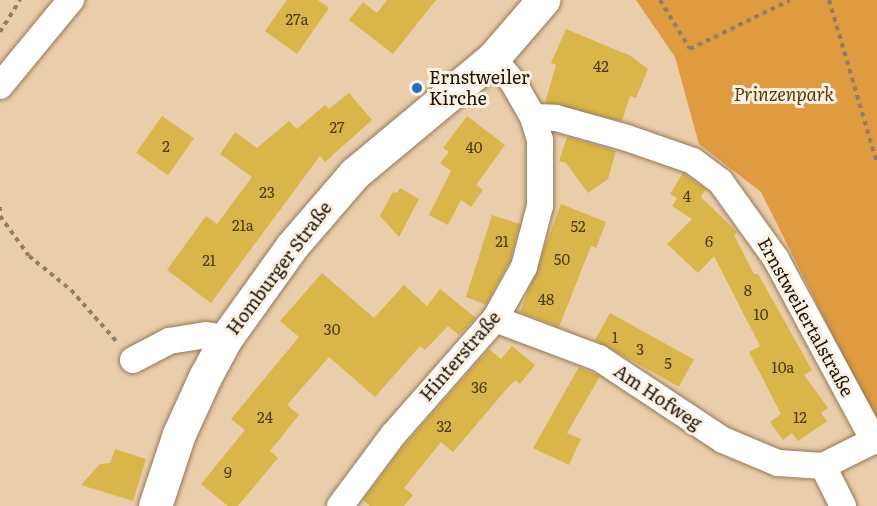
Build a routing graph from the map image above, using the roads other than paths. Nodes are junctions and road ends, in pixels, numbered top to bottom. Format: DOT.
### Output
graph roads {
  1 [pos="71,0"];
  2 [pos="543,0"];
  3 [pos="493,58"];
  4 [pos="0,86"];
  5 [pos="533,117"];
  6 [pos="495,319"];
  7 [pos="225,338"];
  8 [pos="133,360"];
  9 [pos="875,440"];
  10 [pos="823,466"];
  11 [pos="155,506"];
  12 [pos="340,506"];
  13 [pos="843,506"];
  1 -- 4 [label="street"];
  2 -- 3 [label="main road, Homburger Straße"];
  3 -- 5 [label="street"];
  3 -- 7 [label="main road, Homburger Straße"];
  5 -- 6 [label="street, Hinterstraße"];
  5 -- 9 [label="street, Ernstweilertalstraße"];
  6 -- 10 [label="street, Am Hofweg"];
  6 -- 12 [label="street, Hinterstraße"];
  7 -- 8 [label="street"];
  7 -- 11 [label="main road, Homburger Straße"];
  9 -- 10 [label="street, Am Hofweg"];
  10 -- 13 [label="street"];
}
